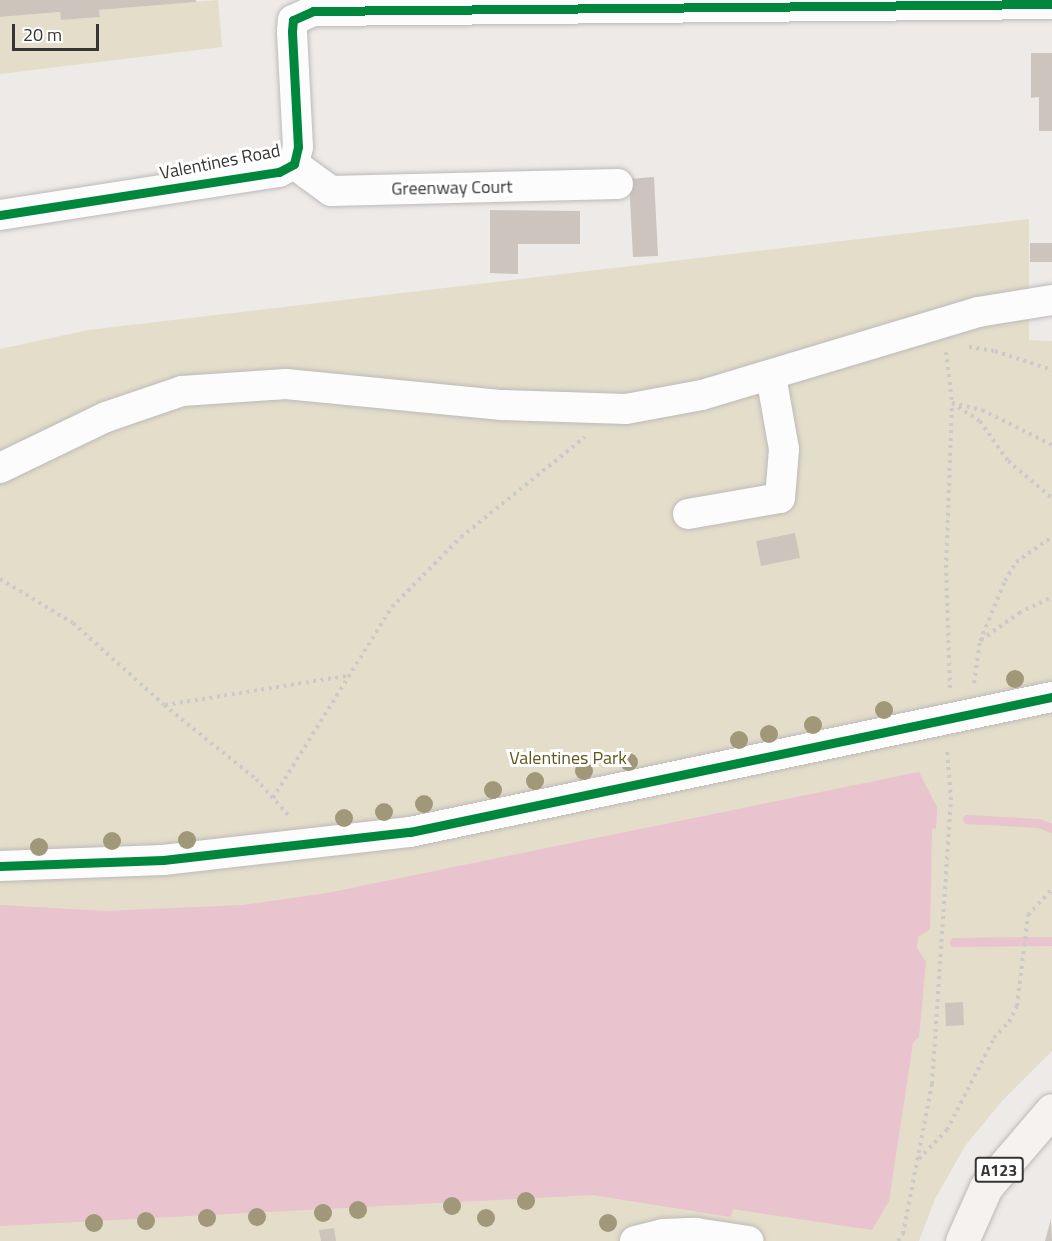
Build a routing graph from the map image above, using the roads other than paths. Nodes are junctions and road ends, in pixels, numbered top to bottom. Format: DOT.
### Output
graph roads {
  1 [pos="980,2"];
  2 [pos="1052,4"];
  3 [pos="373,5"];
  4 [pos="294,164"];
  5 [pos="618,184"];
  6 [pos="0,215"];
  7 [pos="1052,300"];
  8 [pos="771,376"];
  9 [pos="0,468"];
  10 [pos="688,514"];
  11 [pos="1052,697"];
  12 [pos="0,866"];
  13 [pos="1052,1110"];
  14 [pos="635,1241"];
  15 [pos="748,1241"];
  16 [pos="963,1241"];
  1 -- 2 [label="street"];
  1 -- 3 [label="street"];
  3 -- 4 [label="street, Valentines Road"];
  4 -- 5 [label="street, Greenway Court"];
  4 -- 6 [label="street, Valentines Road"];
  7 -- 8 [label="street"];
  8 -- 9 [label="street"];
  8 -- 10 [label="street"];
  11 -- 12 [label="street"];
  13 -- 16 [label="main road, A123"];
  14 -- 15 [label="street"];
}
